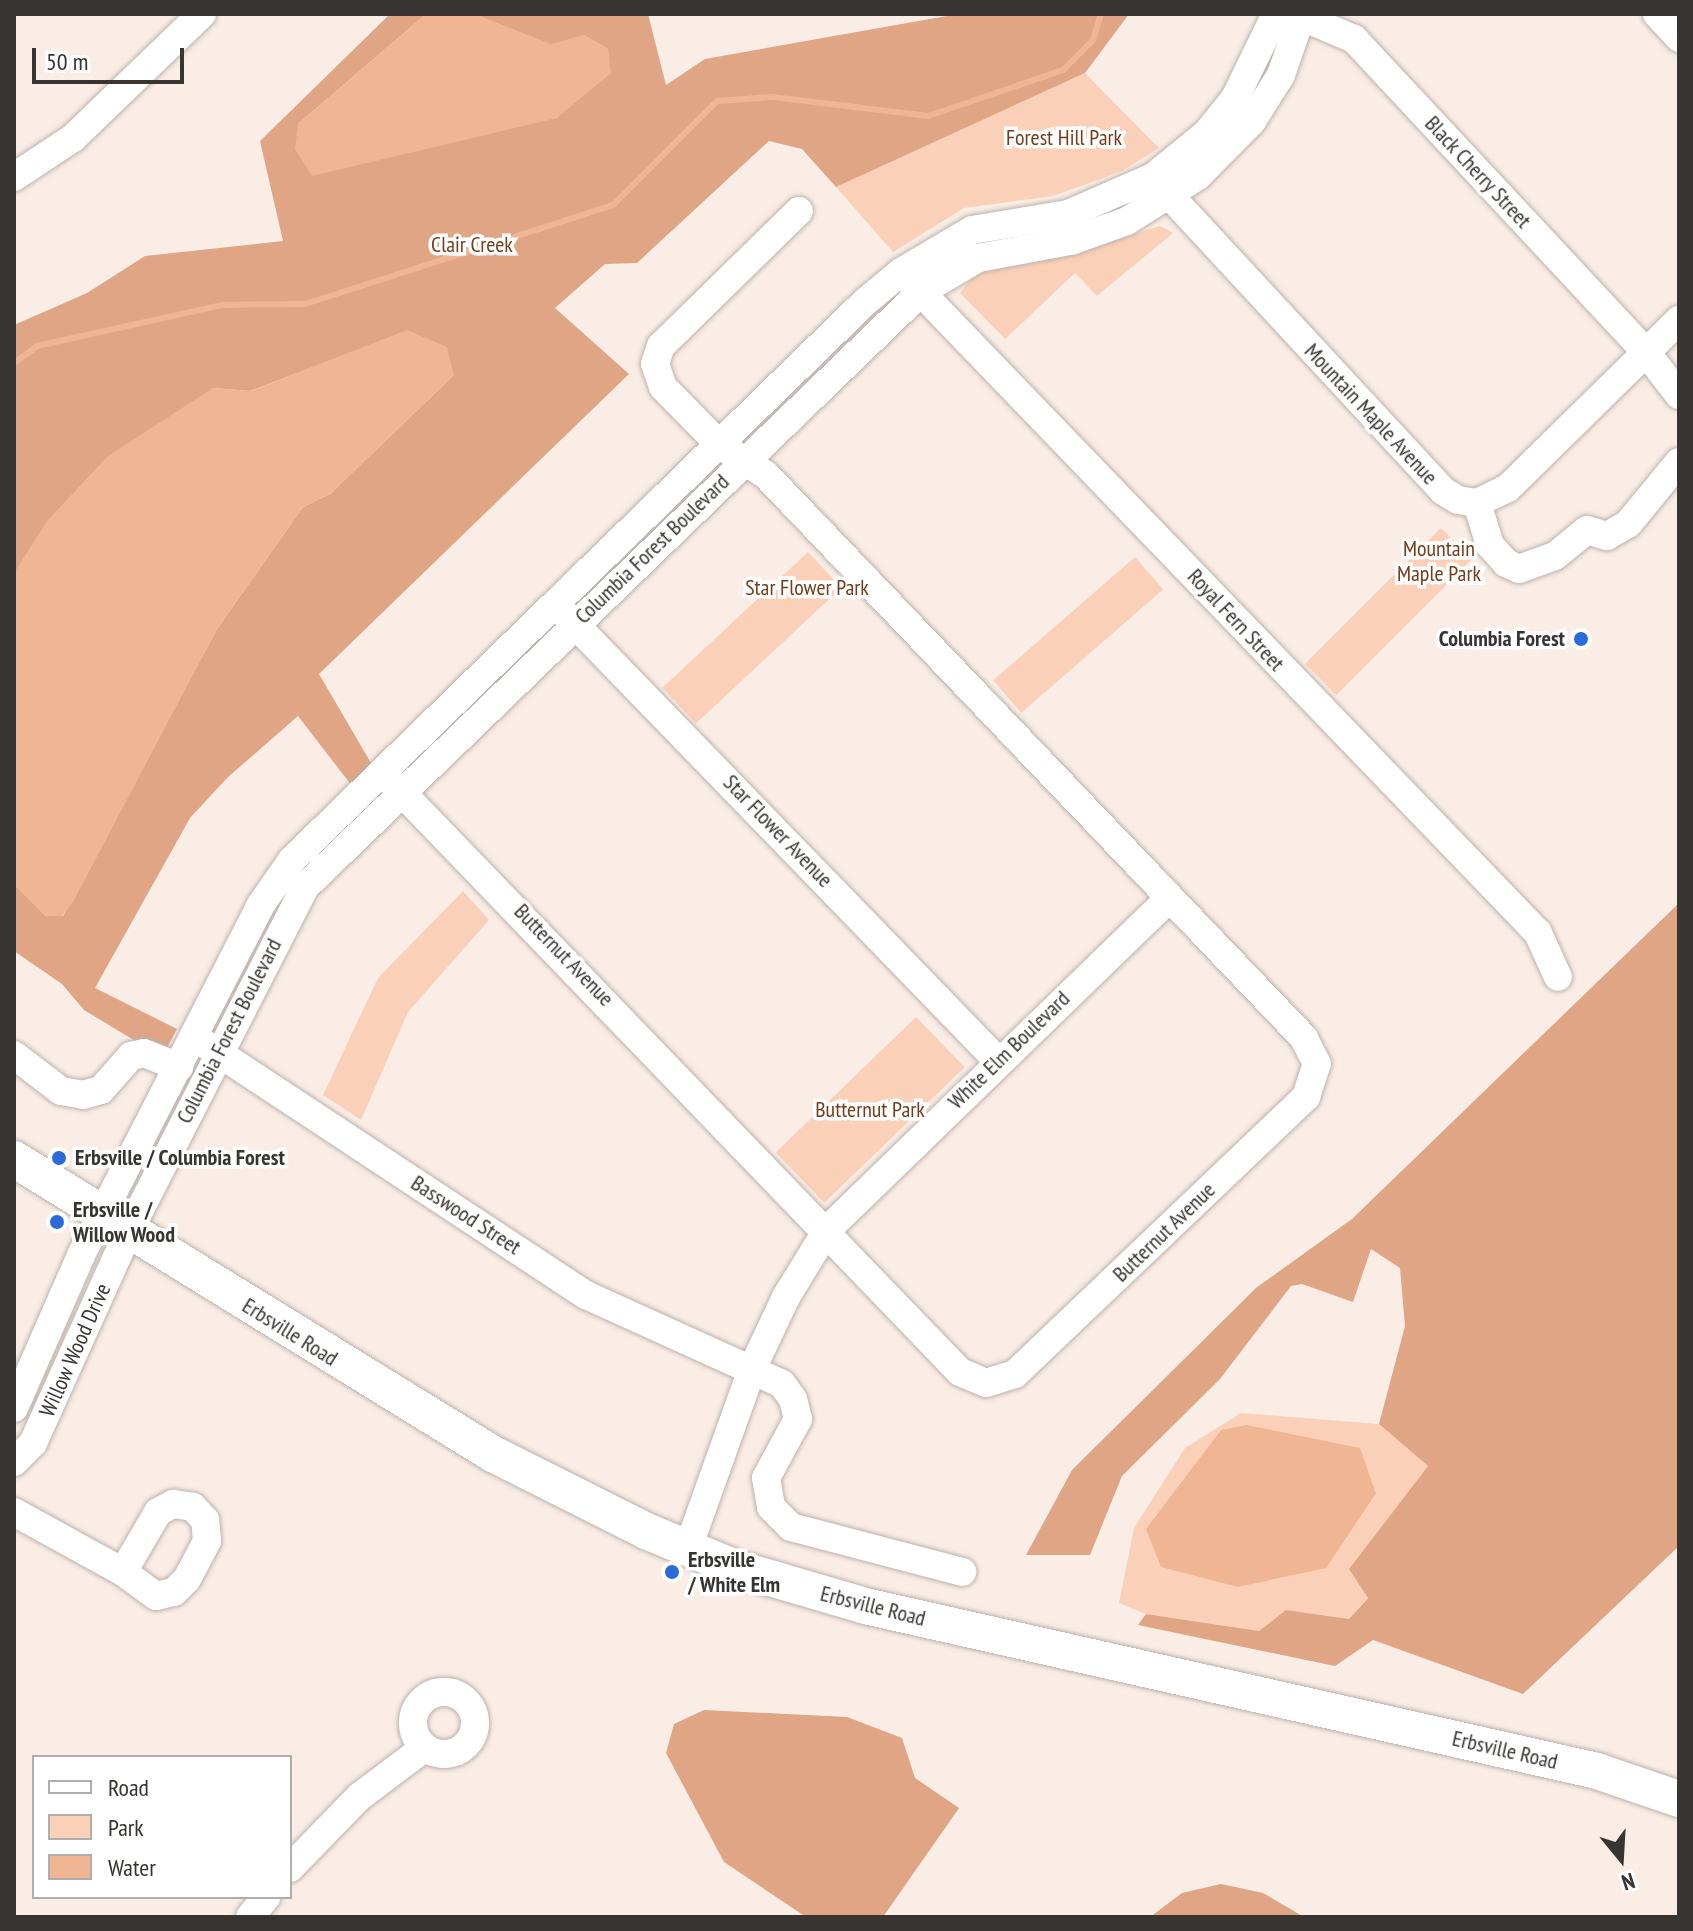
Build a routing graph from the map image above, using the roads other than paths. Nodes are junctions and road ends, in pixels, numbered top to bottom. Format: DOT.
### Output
graph roads {
  1 [pos="202,14"];
  2 [pos="1657,14"];
  3 [pos="1294,15"];
  4 [pos="1679,38"];
  5 [pos="14,177"];
  6 [pos="1162,187"];
  7 [pos="799,211"];
  8 [pos="901,272"];
  9 [pos="921,292"];
  10 [pos="1679,320"];
  11 [pos="1646,352"];
  12 [pos="1679,395"];
  13 [pos="720,445"];
  14 [pos="747,458"];
  15 [pos="1679,462"];
  16 [pos="1477,503"];
  17 [pos="555,604"];
  18 [pos="575,623"];
  19 [pos="394,781"];
  20 [pos="1170,898"];
  21 [pos="1558,977"];
  22 [pos="194,1037"];
  23 [pos="218,1053"];
  24 [pos="14,1055"];
  25 [pos="998,1061"];
  26 [pos="179,1067"];
  27 [pos="14,1159"];
  28 [pos="115,1224"];
  29 [pos="827,1230"];
  30 [pos="752,1369"];
  31 [pos="14,1408"];
  32 [pos="14,1462"];
  33 [pos="14,1512"];
  34 [pos="688,1548"];
  35 [pos="123,1572"];
  36 [pos="962,1572"];
  37 [pos="424,1748"];
  38 [pos="1679,1799"];
  39 [pos="292,1866"];
  40 [pos="264,1899"];
  41 [pos="250,1917"];
  1 -- 5 [label="street"];
  2 -- 4 [label="street"];
  3 -- 6 [label="street, Columbia Forest Boulevard"];
  3 -- 11 [label="street, Black Cherry Street"];
  6 -- 8 [label="street, Columbia Forest Boulevard"];
  6 -- 9 [label="street, Columbia Forest Boulevard"];
  6 -- 16 [label="street, Mountain Maple Avenue"];
  7 -- 13 [label="street, Butternut Avenue"];
  8 -- 9 [label="street, Royal Fern Street"];
  8 -- 13 [label="street, Columbia Forest Boulevard"];
  9 -- 14 [label="street, Columbia Forest Boulevard"];
  9 -- 21 [label="street, Royal Fern Street"];
  10 -- 11 [label="street"];
  11 -- 12 [label="street, Black Cherry Street"];
  11 -- 16 [label="street"];
  13 -- 14 [label="street, Butternut Avenue"];
  13 -- 17 [label="street, Columbia Forest Boulevard"];
  14 -- 18 [label="street, Columbia Forest Boulevard"];
  14 -- 20 [label="street, Butternut Avenue"];
  15 -- 16 [label="street"];
  17 -- 18 [label="street, Star Flower Avenue"];
  17 -- 19 [label="street, Columbia Forest Boulevard"];
  18 -- 19 [label="street, Columbia Forest Boulevard"];
  18 -- 25 [label="street, Star Flower Avenue"];
  19 -- 22 [label="street, Columbia Forest Boulevard"];
  19 -- 23 [label="street, Columbia Forest Boulevard"];
  19 -- 29 [label="street, Butternut Avenue"];
  20 -- 25 [label="street, White Elm Boulevard"];
  20 -- 29 [label="street, Butternut Avenue"];
  22 -- 23 [label="street, Basswood Street"];
  22 -- 26 [label="street, Columbia Forest Boulevard"];
  23 -- 28 [label="street, Columbia Forest Boulevard"];
  23 -- 30 [label="street, Basswood Street"];
  24 -- 26 [label="street"];
  25 -- 29 [label="street, White Elm Boulevard"];
  26 -- 28 [label="street, Columbia Forest Boulevard"];
  27 -- 28 [label="main road, Erbsville Road"];
  28 -- 31 [label="street, Willow Wood Drive"];
  28 -- 32 [label="street, Willow Wood Drive"];
  28 -- 34 [label="main road, Erbsville Road"];
  29 -- 30 [label="street, White Elm Boulevard"];
  30 -- 34 [label="street, White Elm Boulevard"];
  30 -- 36 [label="street, Basswood Street"];
  33 -- 35 [label="street"];
  34 -- 38 [label="main road, Erbsville Road"];
  37 -- 39 [label="street"];
  40 -- 41 [label="street"];
}
